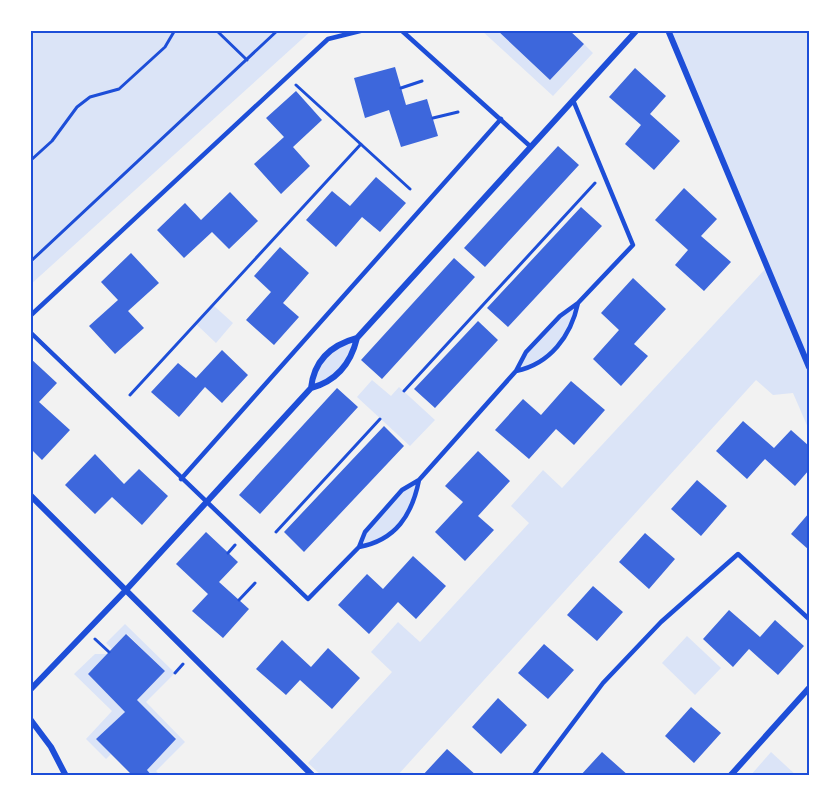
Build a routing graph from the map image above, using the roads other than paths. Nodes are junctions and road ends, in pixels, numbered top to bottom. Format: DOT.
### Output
graph roads {
  1 [pos="364,30"];
  2 [pos="401,30"];
  3 [pos="637,30"];
  4 [pos="668,30"];
  5 [pos="573,100"];
  6 [pos="501,119"];
  7 [pos="531,147"];
  8 [pos="578,303"];
  9 [pos="30,316"];
  10 [pos="30,332"];
  11 [pos="357,338"];
  12 [pos="809,367"];
  13 [pos="516,371"];
  14 [pos="311,388"];
  15 [pos="181,479"];
  16 [pos="419,480"];
  17 [pos="30,495"];
  18 [pos="206,503"];
  19 [pos="359,547"];
  20 [pos="126,590"];
  21 [pos="809,619"];
  22 [pos="809,688"];
  23 [pos="30,690"];
  24 [pos="30,719"];
  25 [pos="66,776"];
  26 [pos="313,776"];
  27 [pos="533,776"];
  28 [pos="730,776"];
  1 -- 9 [label="lane"];
  2 -- 6 [label="lane"];
  3 -- 5 [label="street"];
  4 -- 12 [label="street"];
  5 -- 7 [label="street"];
  5 -- 8 [label="lane"];
  6 -- 7 [label="lane"];
  6 -- 15 [label="lane"];
  7 -- 11 [label="street"];
  8 -- 13 [label="lane"];
  8 -- 13 [label="lane"];
  10 -- 15 [label="lane"];
  11 -- 14 [label="street"];
  11 -- 14 [label="street"];
  13 -- 16 [label="lane"];
  14 -- 18 [label="street"];
  15 -- 18 [label="lane"];
  16 -- 19 [label="lane"];
  16 -- 19 [label="lane"];
  17 -- 20 [label="street"];
  18 -- 19 [label="lane"];
  18 -- 20 [label="street"];
  20 -- 23 [label="street"];
  20 -- 26 [label="street"];
  21 -- 27 [label="lane"];
  22 -- 28 [label="street"];
  24 -- 25 [label="street"];
}
